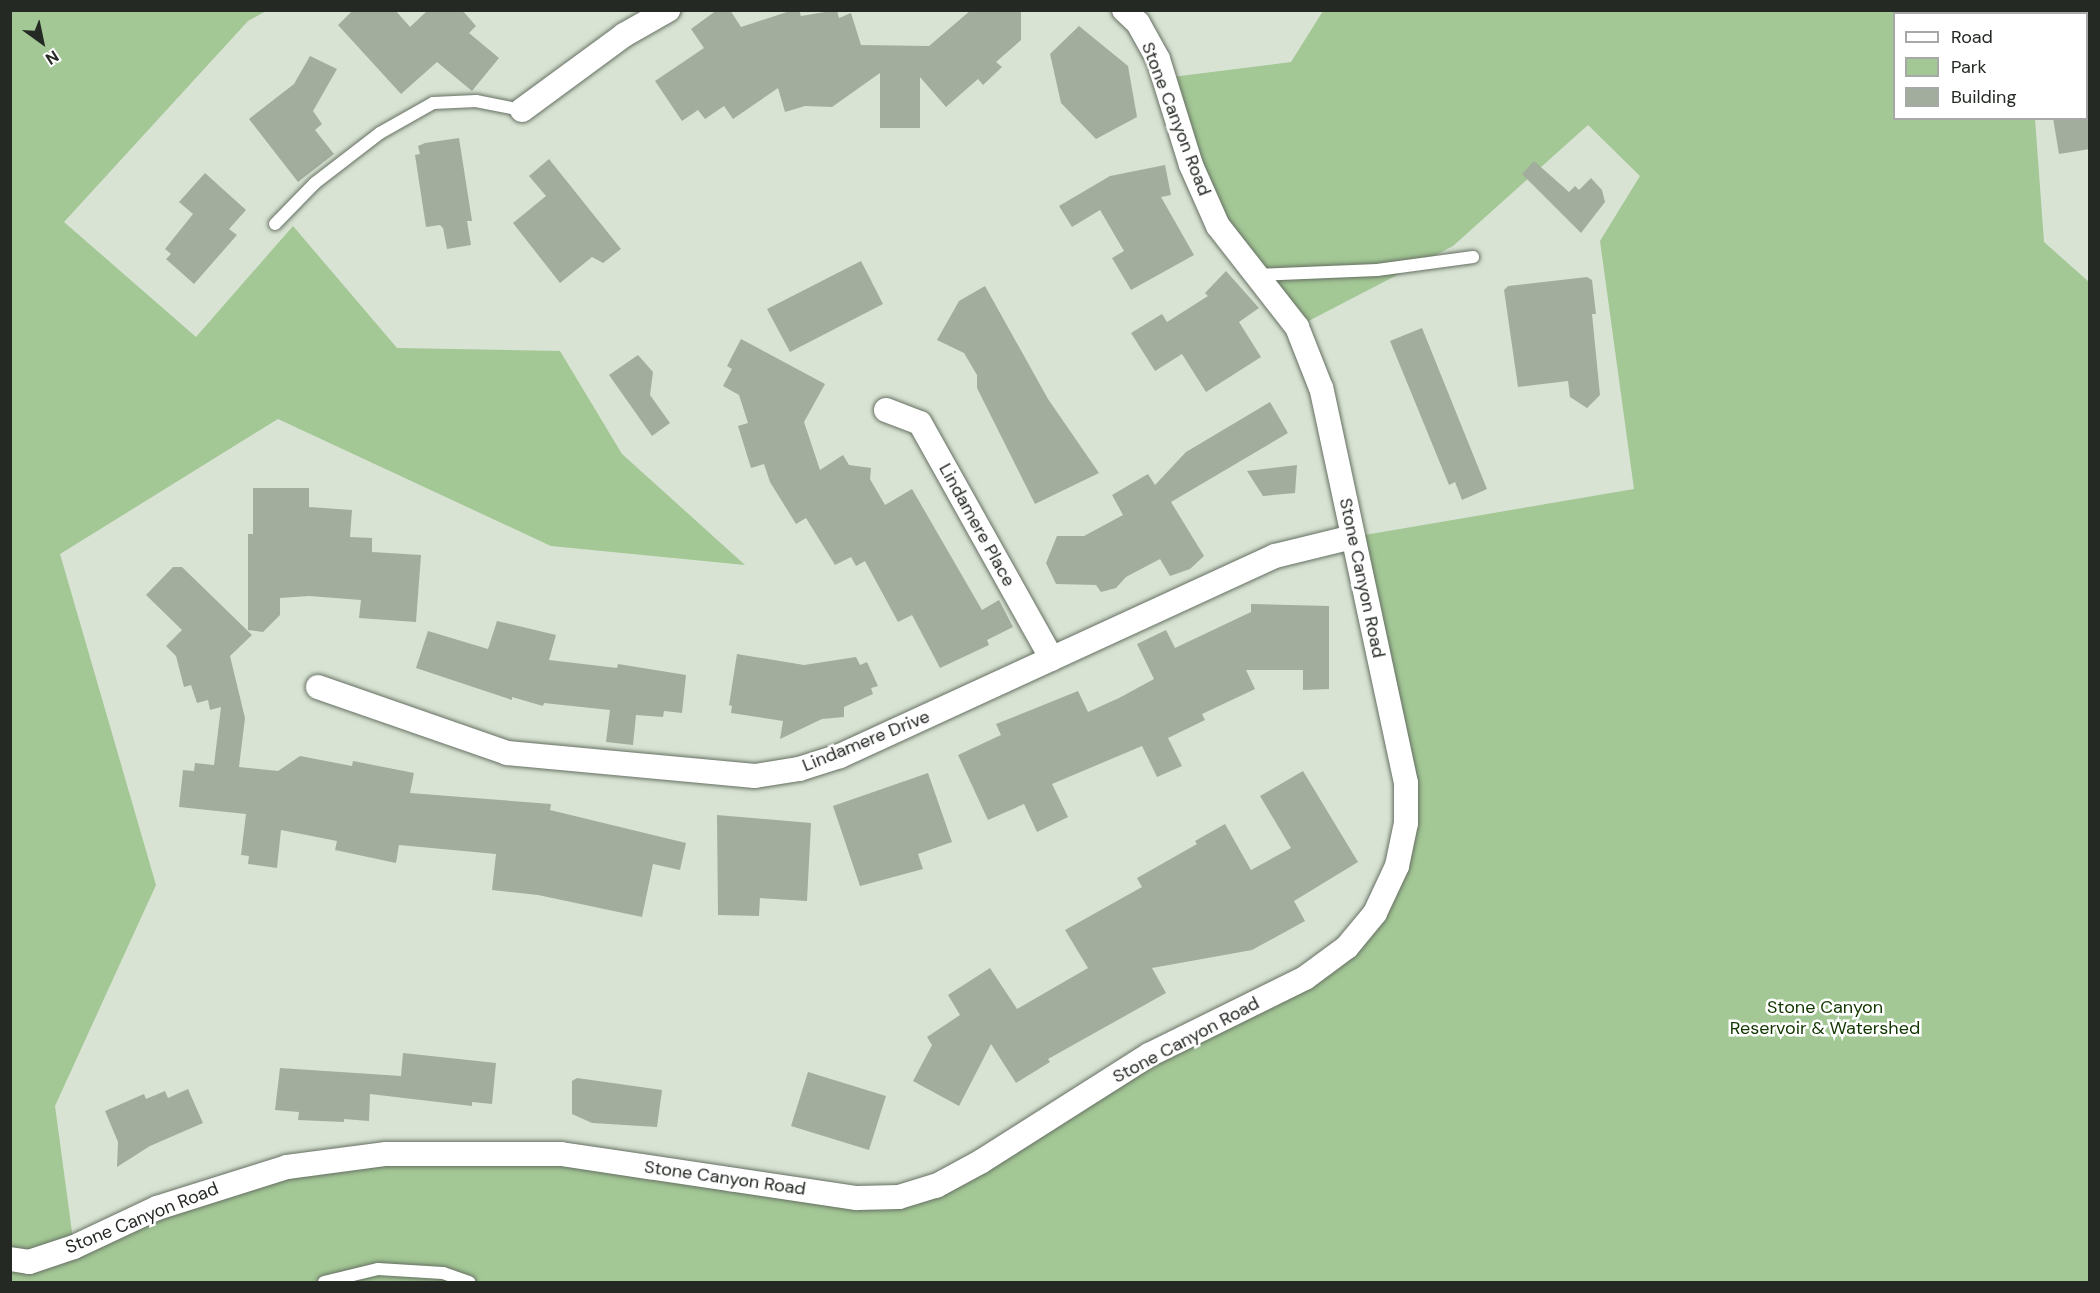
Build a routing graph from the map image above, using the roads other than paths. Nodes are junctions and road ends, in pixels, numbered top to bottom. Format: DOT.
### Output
graph roads {
  1 [pos="668,10"];
  2 [pos="1124,10"];
  3 [pos="522,110"];
  4 [pos="275,224"];
  5 [pos="1473,257"];
  6 [pos="1256,275"];
  7 [pos="886,410"];
  8 [pos="1353,537"];
  9 [pos="1052,658"];
  10 [pos="318,687"];
  11 [pos="10,1259"];
  12 [pos="324,1282"];
  13 [pos="469,1282"];
  1 -- 3 [label="street"];
  2 -- 6 [label="street, Stone Canyon Road"];
  3 -- 4 [label="lane"];
  5 -- 6 [label="lane"];
  6 -- 8 [label="street, Stone Canyon Road"];
  7 -- 9 [label="street, Lindamere Place"];
  8 -- 9 [label="street, Lindamere Drive"];
  8 -- 11 [label="street, Stone Canyon Road"];
  9 -- 10 [label="street, Lindamere Drive"];
  12 -- 13 [label="lane"];
}
